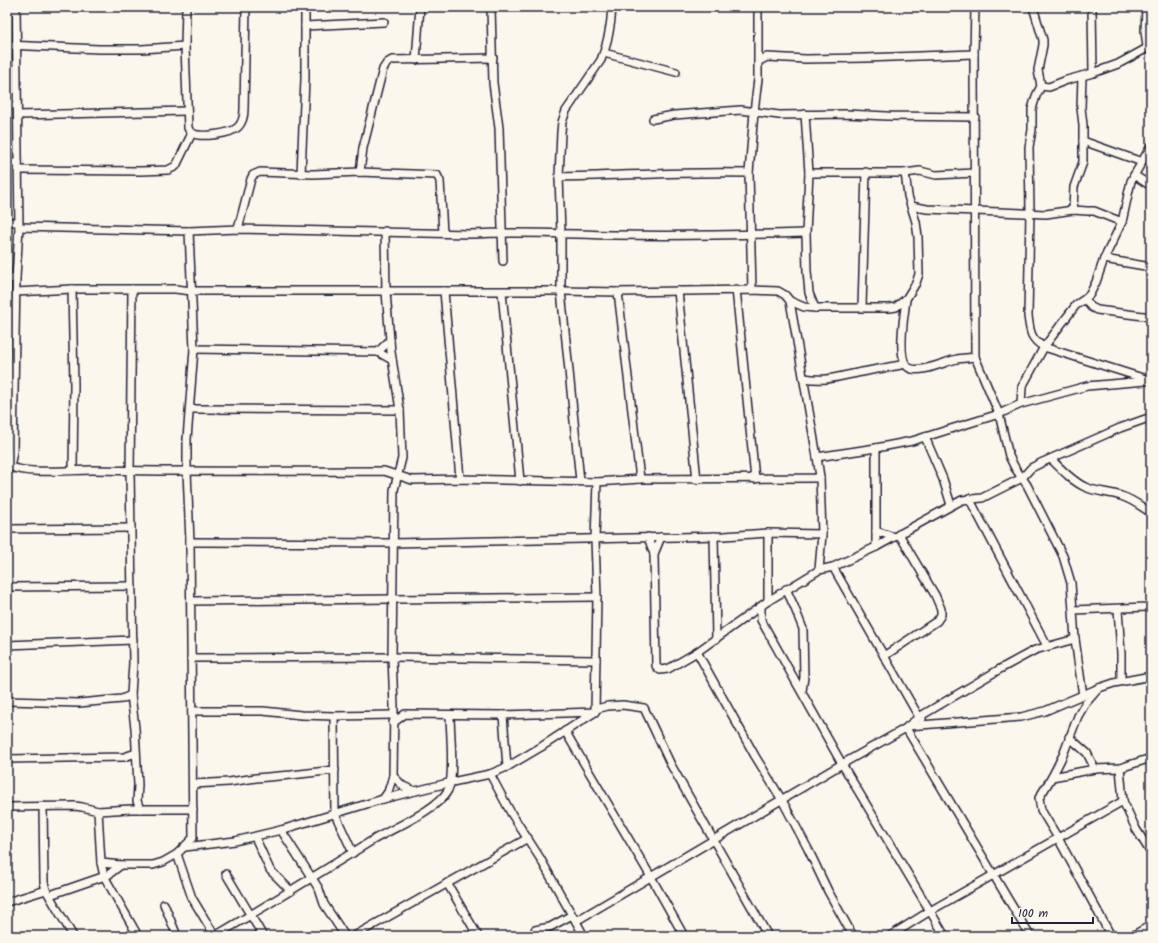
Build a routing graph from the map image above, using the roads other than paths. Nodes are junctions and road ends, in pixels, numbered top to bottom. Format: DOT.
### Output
graph roads {
  1 [pos="16,7"];
  2 [pos="186,7"];
  3 [pos="246,7"];
  4 [pos="305,7"];
  5 [pos="420,7"];
  6 [pos="491,7"];
  7 [pos="612,7"];
  8 [pos="758,7"];
  9 [pos="975,7"];
  10 [pos="1033,7"];
  11 [pos="1092,7"];
  12 [pos="1146,7"];
  13 [pos="384,22"];
  14 [pos="305,26"];
  15 [pos="7,45"];
  16 [pos="15,45"];
  17 [pos="185,46"];
  18 [pos="1149,47"];
  19 [pos="758,51"];
  20 [pos="604,53"];
  21 [pos="974,54"];
  22 [pos="767,56"];
  23 [pos="493,58"];
  24 [pos="416,60"];
  25 [pos="759,61"];
  26 [pos="676,72"];
  27 [pos="1093,73"];
  28 [pos="1082,76"];
  29 [pos="1041,86"];
  30 [pos="755,96"];
  31 [pos="7,105"];
  32 [pos="17,105"];
  33 [pos="187,111"];
  34 [pos="754,112"];
  35 [pos="764,113"];
  36 [pos="806,114"];
  37 [pos="18,115"];
  38 [pos="975,117"];
  39 [pos="653,119"];
  40 [pos="192,133"];
  41 [pos="1083,141"];
  42 [pos="1151,146"];
  43 [pos="1142,162"];
  44 [pos="7,163"];
  45 [pos="18,167"];
  46 [pos="360,172"];
  47 [pos="866,172"];
  48 [pos="749,173"];
  49 [pos="809,173"];
  50 [pos="906,173"];
  51 [pos="974,173"];
  52 [pos="301,174"];
  53 [pos="1134,175"];
  54 [pos="559,176"];
  55 [pos="1151,186"];
  56 [pos="911,206"];
  57 [pos="975,210"];
  58 [pos="1073,210"];
  59 [pos="1030,212"];
  60 [pos="7,222"];
  61 [pos="1122,222"];
  62 [pos="18,224"];
  63 [pos="238,229"];
  64 [pos="189,231"];
  65 [pos="385,231"];
  66 [pos="503,232"];
  67 [pos="443,233"];
  68 [pos="561,233"];
  69 [pos="806,233"];
  70 [pos="750,234"];
  71 [pos="1104,259"];
  72 [pos="503,260"];
  73 [pos="1150,269"];
  74 [pos="7,278"];
  75 [pos="16,278"];
  76 [pos="1151,281"];
  77 [pos="72,289"];
  78 [pos="132,289"];
  79 [pos="736,289"];
  80 [pos="752,290"];
  81 [pos="192,291"];
  82 [pos="444,291"];
  83 [pos="561,291"];
  84 [pos="678,291"];
  85 [pos="16,292"];
  86 [pos="386,292"];
  87 [pos="502,292"];
  88 [pos="618,292"];
  89 [pos="1085,299"];
  90 [pos="906,300"];
  91 [pos="790,301"];
  92 [pos="862,307"];
  93 [pos="815,308"];
  94 [pos="1151,317"];
  95 [pos="390,340"];
  96 [pos="1044,347"];
  97 [pos="194,349"];
  98 [pos="378,352"];
  99 [pos="975,357"];
  100 [pos="392,360"];
  101 [pos="905,364"];
  102 [pos="804,378"];
  103 [pos="1150,380"];
  104 [pos="1021,404"];
  105 [pos="190,409"];
  106 [pos="400,410"];
  107 [pos="999,414"];
  108 [pos="1151,417"];
  109 [pos="925,437"];
  110 [pos="876,448"];
  111 [pos="817,457"];
  112 [pos="1051,459"];
  113 [pos="7,467"];
  114 [pos="73,470"];
  115 [pos="130,471"];
  116 [pos="187,471"];
  117 [pos="398,475"];
  118 [pos="820,477"];
  119 [pos="1022,478"];
  120 [pos="460,479"];
  121 [pos="640,479"];
  122 [pos="698,480"];
  123 [pos="755,480"];
  124 [pos="520,481"];
  125 [pos="580,481"];
  126 [pos="597,482"];
  127 [pos="969,498"];
  128 [pos="951,505"];
  129 [pos="1151,513"];
  130 [pos="131,528"];
  131 [pos="7,529"];
  132 [pos="876,531"];
  133 [pos="768,533"];
  134 [pos="822,534"];
  135 [pos="714,536"];
  136 [pos="897,536"];
  137 [pos="648,537"];
  138 [pos="661,537"];
  139 [pos="595,539"];
  140 [pos="190,542"];
  141 [pos="392,543"];
  142 [pos="876,547"];
  143 [pos="654,554"];
  144 [pos="833,567"];
  145 [pos="819,570"];
  146 [pos="132,586"];
  147 [pos="7,587"];
  148 [pos="786,589"];
  149 [pos="597,598"];
  150 [pos="392,600"];
  151 [pos="191,601"];
  152 [pos="768,601"];
  153 [pos="1151,605"];
  154 [pos="761,607"];
  155 [pos="1118,609"];
  156 [pos="1073,610"];
  157 [pos="748,616"];
  158 [pos="761,620"];
  159 [pos="716,639"];
  160 [pos="1075,639"];
  161 [pos="133,640"];
  162 [pos="7,645"];
  163 [pos="1047,646"];
  164 [pos="697,652"];
  165 [pos="884,656"];
  166 [pos="392,657"];
  167 [pos="191,658"];
  168 [pos="596,660"];
  169 [pos="1151,676"];
  170 [pos="1121,681"];
  171 [pos="1099,688"];
  172 [pos="802,691"];
  173 [pos="131,695"];
  174 [pos="1082,696"];
  175 [pos="122,699"];
  176 [pos="7,701"];
  177 [pos="132,704"];
  178 [pos="1085,704"];
  179 [pos="595,710"];
  180 [pos="192,711"];
  181 [pos="394,711"];
  182 [pos="406,714"];
  183 [pos="450,714"];
  184 [pos="503,714"];
  185 [pos="334,716"];
  186 [pos="919,717"];
  187 [pos="394,722"];
  188 [pos="931,724"];
  189 [pos="907,727"];
  190 [pos="565,731"];
  191 [pos="1070,737"];
  192 [pos="136,753"];
  193 [pos="124,757"];
  194 [pos="1151,758"];
  195 [pos="7,759"];
  196 [pos="136,762"];
  197 [pos="842,764"];
  198 [pos="507,767"];
  199 [pos="1120,768"];
  200 [pos="1095,769"];
  201 [pos="335,770"];
  202 [pos="490,774"];
  203 [pos="393,776"];
  204 [pos="1052,777"];
  205 [pos="452,782"];
  206 [pos="193,784"];
  207 [pos="415,791"];
  208 [pos="383,799"];
  209 [pos="782,800"];
  210 [pos="136,801"];
  211 [pos="1124,801"];
  212 [pos="43,806"];
  213 [pos="7,807"];
  214 [pos="130,809"];
  215 [pos="140,809"];
  216 [pos="193,809"];
  217 [pos="98,811"];
  218 [pos="335,814"];
  219 [pos="281,830"];
  220 [pos="255,837"];
  221 [pos="193,838"];
  222 [pos="528,838"];
  223 [pos="1058,838"];
  224 [pos="713,841"];
  225 [pos="200,845"];
  226 [pos="185,847"];
  227 [pos="353,853"];
  228 [pos="1151,853"];
  229 [pos="177,854"];
  230 [pos="101,863"];
  231 [pos="120,865"];
  232 [pos="226,874"];
  233 [pos="993,875"];
  234 [pos="104,876"];
  235 [pos="651,877"];
  236 [pos="312,878"];
  237 [pos="447,883"];
  238 [pos="291,891"];
  239 [pos="48,892"];
  240 [pos="7,902"];
  241 [pos="164,904"];
  242 [pos="930,911"];
  243 [pos="251,915"];
  244 [pos="572,915"];
  245 [pos="576,921"];
  246 [pos="1151,925"];
  247 [pos="73,936"];
  248 [pos="138,936"];
  249 [pos="177,936"];
  250 [pos="215,936"];
  251 [pos="263,936"];
  252 [pos="345,936"];
  253 [pos="354,936"];
  254 [pos="478,936"];
  255 [pos="533,936"];
  256 [pos="584,936"];
  257 [pos="684,936"];
  258 [pos="768,936"];
  259 [pos="853,936"];
  260 [pos="890,936"];
  261 [pos="945,936"];
  262 [pos="1030,936"];
  263 [pos="1111,936"];
  264 [pos="1132,936"];
  1 -- 16 [label="street"];
  2 -- 17 [label="street"];
  3 -- 40 [label="street"];
  4 -- 14 [label="street"];
  5 -- 24 [label="street"];
  6 -- 23 [label="street"];
  7 -- 20 [label="street"];
  8 -- 19 [label="street"];
  9 -- 21 [label="street"];
  10 -- 29 [label="street"];
  11 -- 27 [label="street"];
  12 -- 18 [label="street"];
  13 -- 14 [label="street"];
  14 -- 52 [label="street"];
  15 -- 16 [label="street"];
  16 -- 17 [label="street"];
  16 -- 32 [label="street"];
  17 -- 33 [label="street"];
  18 -- 27 [label="street"];
  19 -- 22 [label="street"];
  19 -- 25 [label="street"];
  20 -- 26 [label="street"];
  20 -- 54 [label="street"];
  21 -- 22 [label="street"];
  21 -- 38 [label="street"];
  22 -- 25 [label="street"];
  23 -- 24 [label="street"];
  23 -- 66 [label="street"];
  24 -- 46 [label="street"];
  25 -- 30 [label="street"];
  27 -- 28 [label="street"];
  28 -- 29 [label="street"];
  28 -- 41 [label="street"];
  29 -- 59 [label="street"];
  30 -- 34 [label="street"];
  30 -- 35 [label="street"];
  31 -- 32 [label="street"];
  32 -- 37 [label="street"];
  33 -- 37 [label="street"];
  33 -- 40 [label="street"];
  34 -- 35 [label="street"];
  34 -- 39 [label="street"];
  34 -- 48 [label="street"];
  35 -- 36 [label="street"];
  36 -- 38 [label="street"];
  36 -- 49 [label="street"];
  37 -- 45 [label="street"];
  38 -- 51 [label="street"];
  40 -- 45 [label="street"];
  41 -- 43 [label="street"];
  41 -- 58 [label="street"];
  42 -- 43 [label="street"];
  43 -- 53 [label="street"];
  44 -- 45 [label="street"];
  45 -- 62 [label="street"];
  46 -- 52 [label="street"];
  46 -- 67 [label="street"];
  47 -- 49 [label="street"];
  47 -- 50 [label="street"];
  47 -- 92 [label="street"];
  48 -- 54 [label="street"];
  48 -- 70 [label="street"];
  49 -- 69 [label="street"];
  50 -- 51 [label="street"];
  50 -- 56 [label="street"];
  51 -- 57 [label="street"];
  52 -- 63 [label="street"];
  53 -- 55 [label="street"];
  53 -- 61 [label="street"];
  54 -- 68 [label="street"];
  56 -- 57 [label="street"];
  56 -- 90 [label="street"];
  57 -- 59 [label="street"];
  57 -- 99 [label="street"];
  58 -- 59 [label="street"];
  58 -- 61 [label="street"];
  59 -- 96 [label="street"];
  60 -- 62 [label="street"];
  61 -- 71 [label="street"];
  62 -- 64 [label="street"];
  62 -- 75 [label="street"];
  63 -- 64 [label="street"];
  63 -- 65 [label="street"];
  64 -- 81 [label="street"];
  65 -- 67 [label="street"];
  65 -- 86 [label="street"];
  66 -- 67 [label="street"];
  66 -- 68 [label="street"];
  66 -- 72 [label="street"];
  68 -- 70 [label="street"];
  68 -- 83 [label="street"];
  69 -- 70 [label="street"];
  69 -- 93 [label="street"];
  70 -- 80 [label="street"];
  71 -- 73 [label="street"];
  71 -- 89 [label="street"];
  73 -- 76 [label="street"];
  74 -- 75 [label="street"];
  75 -- 85 [label="street"];
  77 -- 78 [label="street"];
  77 -- 85 [label="street"];
  77 -- 114 [label="street"];
  78 -- 81 [label="street"];
  78 -- 115 [label="street"];
  79 -- 80 [label="street"];
  79 -- 84 [label="street"];
  79 -- 123 [label="street"];
  80 -- 91 [label="street"];
  81 -- 86 [label="street"];
  81 -- 97 [label="street"];
  82 -- 86 [label="street"];
  82 -- 87 [label="street"];
  82 -- 120 [label="street"];
  83 -- 87 [label="street"];
  83 -- 88 [label="street"];
  83 -- 125 [label="street"];
  84 -- 88 [label="street"];
  84 -- 122 [label="street"];
  85 -- 113 [label="street"];
  86 -- 95 [label="street"];
  87 -- 124 [label="street"];
  88 -- 121 [label="street"];
  89 -- 94 [label="street"];
  89 -- 96 [label="street"];
  90 -- 92 [label="street"];
  90 -- 101 [label="street"];
  91 -- 93 [label="street"];
  91 -- 102 [label="street"];
  92 -- 93 [label="street"];
  95 -- 98 [label="street"];
  95 -- 100 [label="street"];
  96 -- 103 [label="street"];
  96 -- 104 [label="street"];
  97 -- 98 [label="street"];
  97 -- 105 [label="street"];
  98 -- 100 [label="street"];
  99 -- 101 [label="street"];
  99 -- 107 [label="street"];
  100 -- 106 [label="street"];
  101 -- 102 [label="street"];
  102 -- 111 [label="street"];
  103 -- 104 [label="street"];
  104 -- 107 [label="street"];
  105 -- 106 [label="street"];
  105 -- 116 [label="street"];
  106 -- 117 [label="street"];
  107 -- 109 [label="street"];
  107 -- 119 [label="street"];
  108 -- 112 [label="street"];
  109 -- 110 [label="street"];
  109 -- 128 [label="street"];
  110 -- 111 [label="street"];
  110 -- 132 [label="street"];
  111 -- 118 [label="street"];
  112 -- 119 [label="street"];
  112 -- 129 [label="street"];
  113 -- 114 [label="street"];
  114 -- 115 [label="street"];
  115 -- 116 [label="street"];
  115 -- 130 [label="street"];
  116 -- 117 [label="street"];
  116 -- 140 [label="street"];
  117 -- 120 [label="street"];
  117 -- 141 [label="street"];
  118 -- 123 [label="street"];
  118 -- 134 [label="street"];
  119 -- 127 [label="street"];
  119 -- 156 [label="street"];
  120 -- 124 [label="street"];
  121 -- 122 [label="street"];
  121 -- 126 [label="street"];
  122 -- 123 [label="street"];
  124 -- 125 [label="street"];
  125 -- 126 [label="street"];
  126 -- 139 [label="street"];
  127 -- 128 [label="street"];
  127 -- 163 [label="street"];
  128 -- 136 [label="street"];
  130 -- 131 [label="street"];
  130 -- 146 [label="street"];
  132 -- 136 [label="street"];
  132 -- 142 [label="street"];
  133 -- 134 [label="street"];
  133 -- 135 [label="street"];
  133 -- 152 [label="street"];
  134 -- 145 [label="street"];
  135 -- 138 [label="street"];
  135 -- 159 [label="street"];
  136 -- 142 [label="street"];
  136 -- 165 [label="street"];
  137 -- 138 [label="street"];
  137 -- 139 [label="street"];
  137 -- 143 [label="street"];
  138 -- 143 [label="street"];
  139 -- 141 [label="street"];
  139 -- 149 [label="street"];
  140 -- 141 [label="street"];
  140 -- 151 [label="street"];
  141 -- 150 [label="street"];
  142 -- 144 [label="street"];
  143 -- 164 [label="street"];
  144 -- 145 [label="street"];
  144 -- 165 [label="street"];
  145 -- 148 [label="street"];
  146 -- 147 [label="street"];
  146 -- 161 [label="street"];
  148 -- 152 [label="street"];
  148 -- 172 [label="street"];
  149 -- 150 [label="street"];
  149 -- 168 [label="street"];
  150 -- 151 [label="street"];
  150 -- 166 [label="street"];
  151 -- 167 [label="street"];
  152 -- 154 [label="street"];
  153 -- 155 [label="street"];
  154 -- 157 [label="street"];
  154 -- 158 [label="street"];
  155 -- 156 [label="street"];
  155 -- 170 [label="street"];
  156 -- 160 [label="street"];
  157 -- 158 [label="street"];
  157 -- 159 [label="street"];
  158 -- 172 [label="street"];
  159 -- 164 [label="street"];
  160 -- 163 [label="street"];
  160 -- 174 [label="street"];
  161 -- 162 [label="street"];
  161 -- 173 [label="street"];
  163 -- 186 [label="street"];
  164 -- 209 [label="street"];
  165 -- 186 [label="street"];
  166 -- 167 [label="street"];
  166 -- 168 [label="street"];
  166 -- 181 [label="street"];
  167 -- 180 [label="street"];
  168 -- 179 [label="street"];
  169 -- 170 [label="street"];
  170 -- 171 [label="street"];
  171 -- 174 [label="street"];
  171 -- 178 [label="street"];
  172 -- 197 [label="street"];
  173 -- 175 [label="street"];
  173 -- 177 [label="street"];
  174 -- 178 [label="street"];
  174 -- 188 [label="street"];
  175 -- 176 [label="street"];
  175 -- 177 [label="street"];
  177 -- 192 [label="street"];
  178 -- 191 [label="street"];
  179 -- 184 [label="street"];
  179 -- 190 [label="street"];
  179 -- 224 [label="street"];
  180 -- 185 [label="street"];
  180 -- 206 [label="street"];
  181 -- 182 [label="street"];
  181 -- 185 [label="street"];
  181 -- 187 [label="street"];
  182 -- 183 [label="street"];
  182 -- 187 [label="street"];
  183 -- 184 [label="street"];
  183 -- 205 [label="street"];
  184 -- 198 [label="street"];
  185 -- 201 [label="street"];
  186 -- 188 [label="street"];
  186 -- 189 [label="street"];
  187 -- 203 [label="street"];
  188 -- 189 [label="street"];
  189 -- 197 [label="street"];
  189 -- 233 [label="street"];
  190 -- 198 [label="street"];
  190 -- 235 [label="street"];
  191 -- 200 [label="street"];
  191 -- 204 [label="street"];
  192 -- 193 [label="street"];
  192 -- 196 [label="street"];
  193 -- 195 [label="street"];
  193 -- 196 [label="street"];
  194 -- 199 [label="street"];
  196 -- 210 [label="street"];
  197 -- 209 [label="street"];
  197 -- 242 [label="street"];
  198 -- 202 [label="street"];
  199 -- 200 [label="street"];
  199 -- 211 [label="street"];
  200 -- 204 [label="street"];
  201 -- 206 [label="street"];
  201 -- 218 [label="street"];
  202 -- 205 [label="street"];
  202 -- 222 [label="street"];
  203 -- 207 [label="street"];
  203 -- 208 [label="street"];
  204 -- 223 [label="street"];
  205 -- 207 [label="street"];
  205 -- 227 [label="street"];
  206 -- 216 [label="street"];
  207 -- 208 [label="street"];
  208 -- 218 [label="street"];
  209 -- 224 [label="street"];
  209 -- 259 [label="street"];
  210 -- 214 [label="street"];
  210 -- 215 [label="street"];
  211 -- 223 [label="street"];
  211 -- 228 [label="street"];
  212 -- 213 [label="street"];
  212 -- 217 [label="street"];
  212 -- 239 [label="street"];
  214 -- 215 [label="street"];
  214 -- 217 [label="street"];
  215 -- 216 [label="street"];
  216 -- 221 [label="street"];
  217 -- 230 [label="street"];
  218 -- 219 [label="street"];
  218 -- 227 [label="street"];
  219 -- 220 [label="street"];
  219 -- 236 [label="street"];
  220 -- 225 [label="street"];
  220 -- 238 [label="street"];
  221 -- 225 [label="street"];
  221 -- 226 [label="street"];
  222 -- 237 [label="street"];
  222 -- 244 [label="street"];
  223 -- 233 [label="street"];
  223 -- 263 [label="street"];
  224 -- 235 [label="street"];
  224 -- 258 [label="street"];
  225 -- 226 [label="street"];
  226 -- 229 [label="street"];
  227 -- 236 [label="street"];
  229 -- 231 [label="street"];
  229 -- 250 [label="street"];
  230 -- 231 [label="street"];
  230 -- 234 [label="street"];
  231 -- 234 [label="street"];
  232 -- 243 [label="street"];
  233 -- 242 [label="street"];
  233 -- 262 [label="street"];
  234 -- 239 [label="street"];
  234 -- 248 [label="street"];
  235 -- 245 [label="street"];
  235 -- 257 [label="street"];
  236 -- 238 [label="street"];
  236 -- 252 [label="street"];
  237 -- 253 [label="street"];
  237 -- 254 [label="street"];
  238 -- 243 [label="street"];
  239 -- 240 [label="street"];
  239 -- 247 [label="street"];
  241 -- 249 [label="street"];
  242 -- 260 [label="street"];
  242 -- 261 [label="street"];
  243 -- 250 [label="street"];
  243 -- 251 [label="street"];
  244 -- 245 [label="street"];
  244 -- 255 [label="street"];
  245 -- 256 [label="street"];
  246 -- 264 [label="street"];
}
